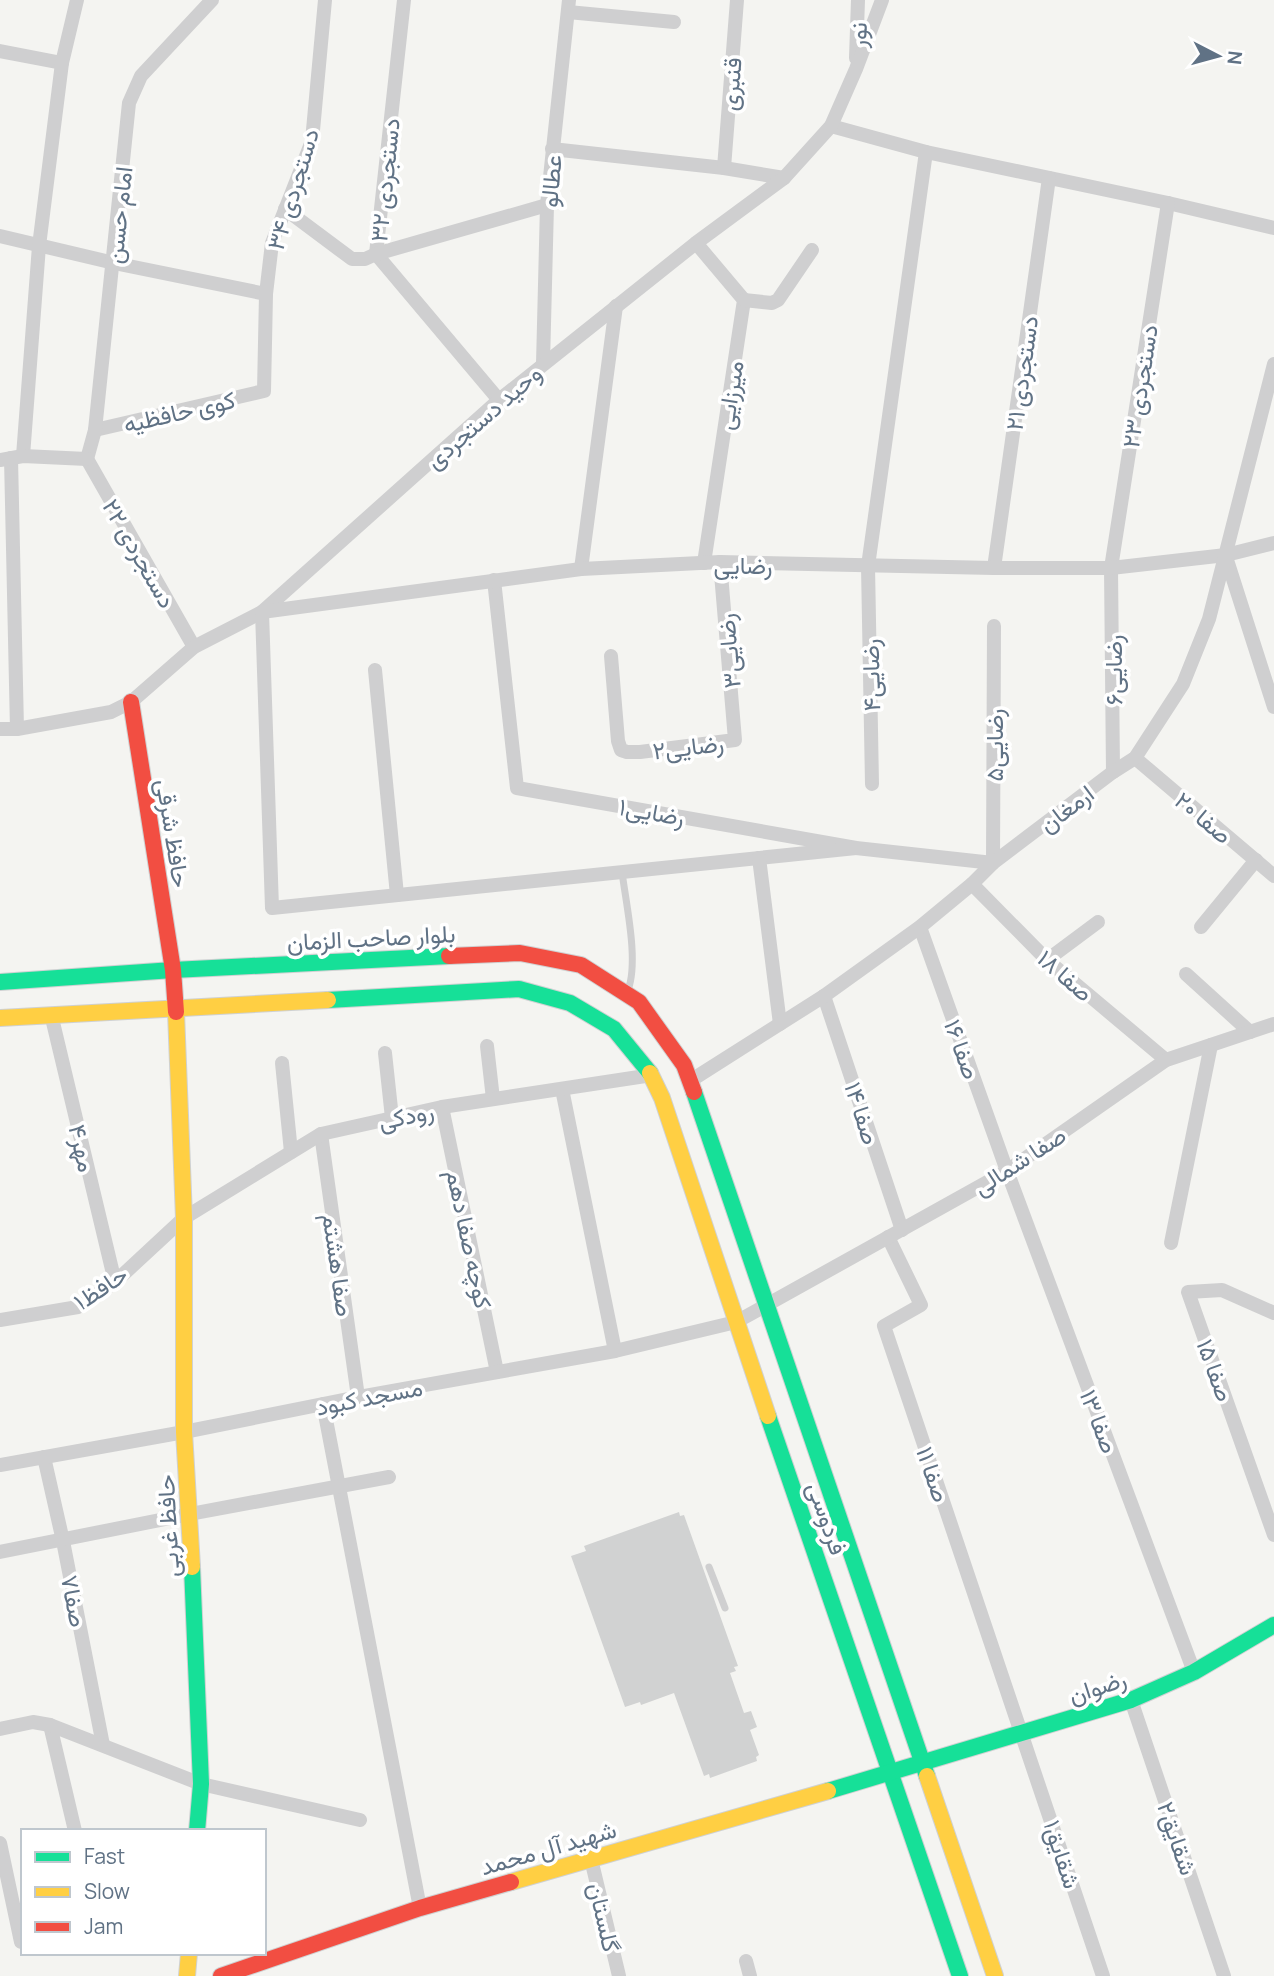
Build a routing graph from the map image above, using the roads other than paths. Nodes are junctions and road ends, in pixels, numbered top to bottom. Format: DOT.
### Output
graph roads {
  1 [pos="77,0"];
  2 [pos="212,0"];
  3 [pos="325,0"];
  4 [pos="404,0"];
  5 [pos="737,0"];
  6 [pos="859,0"];
  7 [pos="882,0"];
  8 [pos="568,6"];
  9 [pos="674,22"];
  10 [pos="0,51"];
  11 [pos="62,63"];
  12 [pos="856,69"];
  13 [pos="831,126"];
  14 [pos="552,149"];
  15 [pos="926,152"];
  16 [pos="724,168"];
  17 [pos="784,178"];
  18 [pos="1049,178"];
  19 [pos="1168,203"];
  20 [pos="547,205"];
  21 [pos="285,209"];
  22 [pos="1274,228"];
  23 [pos="0,236"];
  24 [pos="695,243"];
  25 [pos="39,246"];
  26 [pos="812,250"];
  27 [pos="376,254"];
  28 [pos="114,263"];
  29 [pos="266,293"];
  30 [pos="744,300"];
  31 [pos="616,306"];
  32 [pos="543,364"];
  33 [pos="1274,364"];
  34 [pos="264,391"];
  35 [pos="499,400"];
  36 [pos="95,430"];
  37 [pos="12,458"];
  38 [pos="86,458"];
  39 [pos="1274,543"];
  40 [pos="1226,555"];
  41 [pos="720,562"];
  42 [pos="704,563"];
  43 [pos="868,566"];
  44 [pos="994,568"];
  45 [pos="1111,568"];
  46 [pos="581,569"];
  47 [pos="494,580"];
  48 [pos="262,612"];
  49 [pos="993,626"];
  50 [pos="194,647"];
  51 [pos="611,656"];
  52 [pos="374,670"];
  53 [pos="131,702"];
  54 [pos="1274,706"];
  55 [pos="0,729"];
  56 [pos="17,729"];
  57 [pos="736,740"];
  58 [pos="1135,758"];
  59 [pos="1112,772"];
  60 [pos="872,784"];
  61 [pos="856,848"];
  62 [pos="759,858"];
  63 [pos="1256,860"];
  64 [pos="993,863"];
  65 [pos="622,872"];
  66 [pos="1274,876"];
  67 [pos="972,884"];
  68 [pos="397,895"];
  69 [pos="1098,922"];
  70 [pos="920,927"];
  71 [pos="1201,927"];
  72 [pos="1047,960"];
  73 [pos="173,971"];
  74 [pos="1186,974"];
  75 [pos="0,982"];
  76 [pos="626,994"];
  77 [pos="824,996"];
  78 [pos="176,1007"];
  79 [pos="51,1014"];
  80 [pos="0,1018"];
  81 [pos="780,1024"];
  82 [pos="1274,1024"];
  83 [pos="1250,1032"];
  84 [pos="487,1045"];
  85 [pos="1211,1045"];
  86 [pos="384,1053"];
  87 [pos="1166,1060"];
  88 [pos="282,1063"];
  89 [pos="652,1075"];
  90 [pos="690,1081"];
  91 [pos="562,1089"];
  92 [pos="493,1099"];
  93 [pos="442,1107"];
  94 [pos="392,1118"];
  95 [pos="321,1134"];
  96 [pos="291,1152"];
  97 [pos="1007,1171"];
  98 [pos="184,1219"];
  99 [pos="902,1230"];
  100 [pos="888,1237"];
  101 [pos="1171,1243"];
  102 [pos="115,1282"];
  103 [pos="766,1305"];
  104 [pos="1274,1313"];
  105 [pos="0,1320"];
  106 [pos="736,1322"];
  107 [pos="615,1351"];
  108 [pos="498,1372"];
  109 [pos="358,1397"];
  110 [pos="323,1404"];
  111 [pos="184,1432"];
  112 [pos="44,1457"];
  113 [pos="0,1465"];
  114 [pos="389,1477"];
  115 [pos="338,1486"];
  116 [pos="190,1514"];
  117 [pos="1274,1535"];
  118 [pos="63,1541"];
  119 [pos="0,1552"];
  120 [pos="709,1567"];
  121 [pos="725,1608"];
  122 [pos="1274,1625"];
  123 [pos="1194,1672"];
  124 [pos="1131,1700"];
  125 [pos="50,1724"];
  126 [pos="0,1729"];
  127 [pos="1023,1733"];
  128 [pos="103,1745"];
  129 [pos="924,1763"];
  130 [pos="891,1772"];
  131 [pos="201,1784"];
  132 [pos="360,1820"];
  133 [pos="75,1829"];
  134 [pos="197,1829"];
  135 [pos="0,1843"];
  136 [pos="591,1859"];
  137 [pos="420,1908"];
  138 [pos="21,1942"];
  139 [pos="188,1955"];
  140 [pos="746,1961"];
  141 [pos="262,1969"];
  142 [pos="187,1976"];
  143 [pos="221,1976"];
  144 [pos="619,1976"];
  145 [pos="750,1976"];
  146 [pos="960,1976"];
  147 [pos="995,1976"];
  148 [pos="1103,1976"];
  149 [pos="1224,1976"];
  1 -- 11 [label="street"];
  2 -- 28 [label="street, امام حسن"];
  3 -- 21 [label="street, دستجردی ۳۴"];
  4 -- 27 [label="street, دستجردی ۳۲"];
  5 -- 16 [label="street, قنبری"];
  6 -- 12 [label="street, نور"];
  7 -- 12 [label="street, وحید دستجردی"];
  8 -- 9 [label="street"];
  8 -- 14 [label="street, عطالو"];
  10 -- 11 [label="street"];
  11 -- 25 [label="street"];
  12 -- 13 [label="street, وحید دستجردی"];
  13 -- 15 [label="street"];
  13 -- 17 [label="street, وحید دستجردی"];
  14 -- 16 [label="street"];
  14 -- 20 [label="street, عطالو"];
  15 -- 18 [label="street"];
  15 -- 43 [label="street, رضایی۴"];
  16 -- 17 [label="street"];
  17 -- 24 [label="street, وحید دستجردی"];
  18 -- 19 [label="street"];
  18 -- 44 [label="street, دستجردی ۲۱"];
  19 -- 22 [label="street"];
  19 -- 45 [label="street, دستجردی ۲۳"];
  20 -- 27 [label="street"];
  20 -- 32 [label="street, عطالو"];
  21 -- 27 [label="street"];
  21 -- 29 [label="street, دستجردی ۳۴"];
  23 -- 25 [label="street"];
  24 -- 30 [label="street"];
  24 -- 31 [label="street, وحید دستجردی"];
  25 -- 28 [label="street"];
  25 -- 37 [label="street"];
  26 -- 30 [label="street"];
  27 -- 35 [label="street, دستجردی ۳۲"];
  28 -- 29 [label="street"];
  28 -- 36 [label="street, امام حسن"];
  29 -- 34 [label="street, دستجردی ۳۴"];
  30 -- 42 [label="street, میرزایی"];
  31 -- 32 [label="street, وحید دستجردی"];
  31 -- 46 [label="street"];
  32 -- 35 [label="street, وحید دستجردی"];
  33 -- 40 [label="street, ارمغان"];
  34 -- 36 [label="street, کوی حافظیه"];
  35 -- 48 [label="street, وحید دستجردی"];
  36 -- 38 [label="street, امام حسن"];
  37 -- 38 [label="street"];
  37 -- 56 [label="street"];
  38 -- 50 [label="street, دستجردی ۲۲"];
  39 -- 40 [label="street"];
  40 -- 45 [label="street, رضایی"];
  40 -- 54 [label="street"];
  40 -- 58 [label="street, ارمغان"];
  41 -- 42 [label="street, رضایی"];
  41 -- 43 [label="street, رضایی"];
  41 -- 57 [label="street, رضایی۳"];
  42 -- 46 [label="street, رضایی"];
  43 -- 44 [label="street, رضایی"];
  43 -- 60 [label="street, رضایی۴"];
  44 -- 45 [label="street, رضایی"];
  45 -- 59 [label="street, رضایی۶"];
  46 -- 47 [label="street, رضایی"];
  47 -- 48 [label="street, رضایی"];
  47 -- 61 [label="street, رضایی۱"];
  48 -- 50 [label="street, وحید دستجردی"];
  48 -- 68 [label="street"];
  49 -- 64 [label="street, رضایی۵"];
  50 -- 53 [label="street, وحید دستجردی"];
  51 -- 57 [label="street, رضایی۲"];
  52 -- 68 [label="street"];
  53 -- 56 [label="street, وحید دستجردی"];
  53 -- 73 [label="main road, حافظ شرقی"];
  55 -- 56 [label="street, وحید دستجردی"];
  58 -- 59 [label="street, ارمغان"];
  58 -- 63 [label="street, صفا ۲۰"];
  59 -- 64 [label="street, ارمغان"];
  61 -- 62 [label="street"];
  61 -- 64 [label="street, رضایی۱"];
  62 -- 65 [label="street"];
  62 -- 81 [label="street"];
  63 -- 66 [label="street, صفا ۲۰"];
  63 -- 71 [label="street"];
  64 -- 67 [label="street, ارمغان"];
  65 -- 68 [label="street"];
  65 -- 76 [label="lane"];
  67 -- 70 [label="street, ارمغان"];
  67 -- 72 [label="street, صفا ۱۸"];
  69 -- 72 [label="street"];
  70 -- 77 [label="street, ارمغان"];
  70 -- 97 [label="street, صفا ۱۶"];
  72 -- 87 [label="street, صفا ۱۸"];
  73 -- 75 [label="main road, بلوار صاحب الزمان"];
  73 -- 76 [label="main road, بلوار صاحب الزمان"];
  73 -- 78 [label="main road, حافظ شرقی"];
  74 -- 83 [label="street"];
  76 -- 90 [label="main road, بلوار صاحب الزمان"];
  77 -- 81 [label="street, ارمغان"];
  77 -- 99 [label="street, صفا ۱۴"];
  78 -- 79 [label="main road"];
  78 -- 89 [label="main road"];
  78 -- 98 [label="main road"];
  79 -- 80 [label="main road"];
  79 -- 102 [label="street, مهر۴"];
  81 -- 90 [label="street, ارمغان"];
  82 -- 83 [label="street, صفا شمالی"];
  83 -- 85 [label="street, صفا شمالی"];
  84 -- 92 [label="street"];
  85 -- 87 [label="street, صفا شمالی"];
  85 -- 101 [label="street"];
  86 -- 94 [label="street"];
  87 -- 97 [label="street, صفا شمالی"];
  88 -- 96 [label="street"];
  89 -- 91 [label="street, رودکی"];
  89 -- 106 [label="main road, فردوسی"];
  90 -- 103 [label="main road, فردوسی"];
  91 -- 92 [label="street, رودکی"];
  91 -- 107 [label="street"];
  92 -- 93 [label="street, رودکی"];
  93 -- 94 [label="street, رودکی"];
  93 -- 108 [label="street, کوچه صفا دهم"];
  94 -- 95 [label="street, رودکی"];
  95 -- 96 [label="street, رودکی"];
  95 -- 109 [label="street, صفا هشتم"];
  96 -- 98 [label="street, رودکی"];
  97 -- 99 [label="street, صفا شمالی"];
  97 -- 123 [label="street, صفا ۱۳"];
  98 -- 102 [label="street, حافظ۱"];
  98 -- 111 [label="main road, حافظ غربی"];
  99 -- 100 [label="street, صفا شمالی"];
  100 -- 103 [label="street, صفا شمالی"];
  100 -- 127 [label="street, صفا ۱۱"];
  102 -- 105 [label="street, حافظ۱"];
  103 -- 106 [label="street, صفا شمالی"];
  103 -- 129 [label="main road, فردوسی"];
  104 -- 117 [label="street, صفا ۱۵"];
  106 -- 107 [label="street, مسجد کبود"];
  106 -- 130 [label="main road, فردوسی"];
  107 -- 108 [label="street, مسجد کبود"];
  108 -- 109 [label="street, مسجد کبود"];
  109 -- 110 [label="street, مسجد کبود"];
  110 -- 111 [label="street, مسجد کبود"];
  110 -- 115 [label="street"];
  111 -- 112 [label="street, مسجد کبود"];
  111 -- 116 [label="main road, حافظ غربی"];
  112 -- 113 [label="street, مسجد کبود"];
  112 -- 118 [label="street, صفا۷"];
  114 -- 115 [label="street"];
  115 -- 116 [label="street"];
  115 -- 137 [label="street"];
  116 -- 118 [label="street"];
  116 -- 131 [label="main road, حافظ غربی"];
  118 -- 119 [label="street"];
  118 -- 128 [label="street, صفا۷"];
  120 -- 121 [label="lane"];
  122 -- 123 [label="main road, رضوان"];
  123 -- 124 [label="main road, رضوان"];
  124 -- 127 [label="main road, رضوان"];
  124 -- 149 [label="street, شقایق۲"];
  125 -- 126 [label="street"];
  125 -- 128 [label="street"];
  125 -- 133 [label="street"];
  127 -- 129 [label="main road, رضوان"];
  127 -- 148 [label="street, شقایق۱"];
  128 -- 131 [label="street"];
  129 -- 130 [label="main road, شهید آل محمد"];
  129 -- 147 [label="main road, فردوسی"];
  130 -- 136 [label="main road, شهید آل محمد"];
  130 -- 146 [label="main road, فردوسی"];
  131 -- 132 [label="street"];
  131 -- 134 [label="main road, حافظ غربی"];
  135 -- 138 [label="street"];
  136 -- 137 [label="main road, شهید آل محمد"];
  136 -- 144 [label="street, گلستان"];
  137 -- 141 [label="main road, شهید آل محمد"];
  139 -- 142 [label="main road"];
  140 -- 145 [label="street"];
  141 -- 143 [label="main road, شهید آل محمد"];
}
